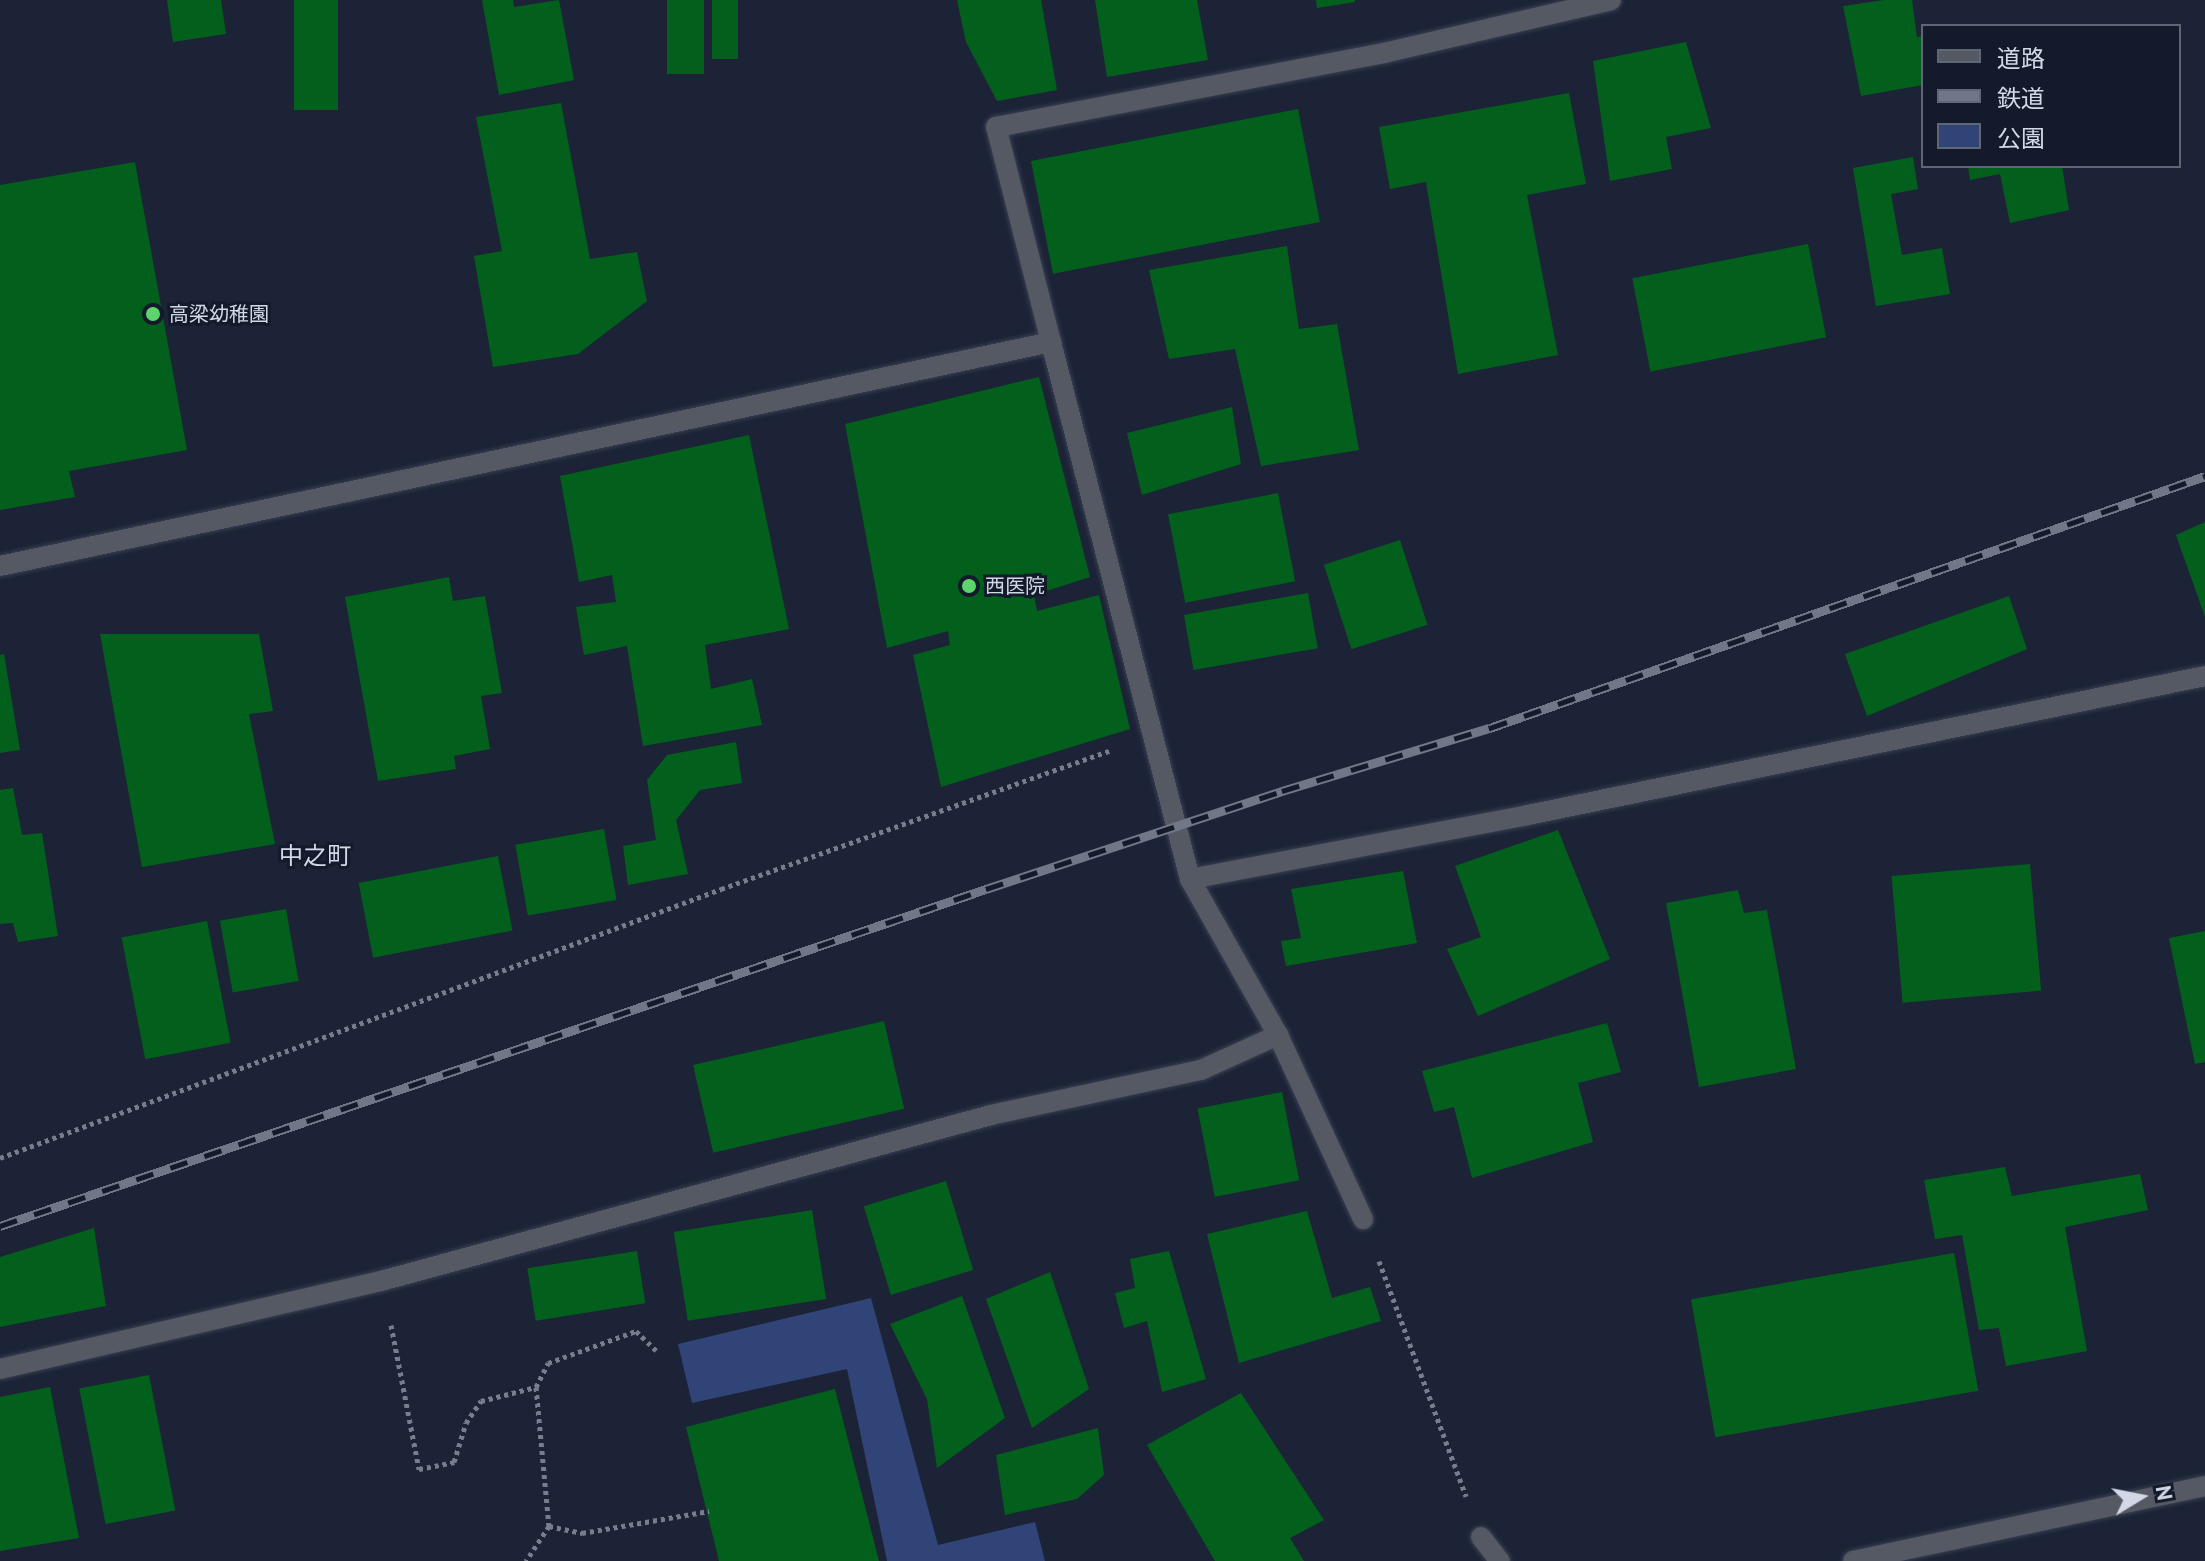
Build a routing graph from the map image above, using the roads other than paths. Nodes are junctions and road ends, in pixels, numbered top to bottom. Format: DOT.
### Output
graph roads {
  1 [pos="1611,0"];
  2 [pos="1051,342"];
  3 [pos="0,566"];
  4 [pos="2205,676"];
  5 [pos="1190,879"];
  6 [pos="1278,1035"];
  7 [pos="1363,1219"];
  8 [pos="0,1369"];
  9 [pos="2205,1486"];
  10 [pos="1481,1537"];
  11 [pos="1500,1561"];
  12 [pos="1853,1561"];
  1 -- 2 [label="street"];
  2 -- 3 [label="street"];
  2 -- 5 [label="street"];
  4 -- 5 [label="street"];
  5 -- 6 [label="street"];
  6 -- 7 [label="street"];
  6 -- 8 [label="street"];
  9 -- 12 [label="street"];
  10 -- 11 [label="street"];
}
